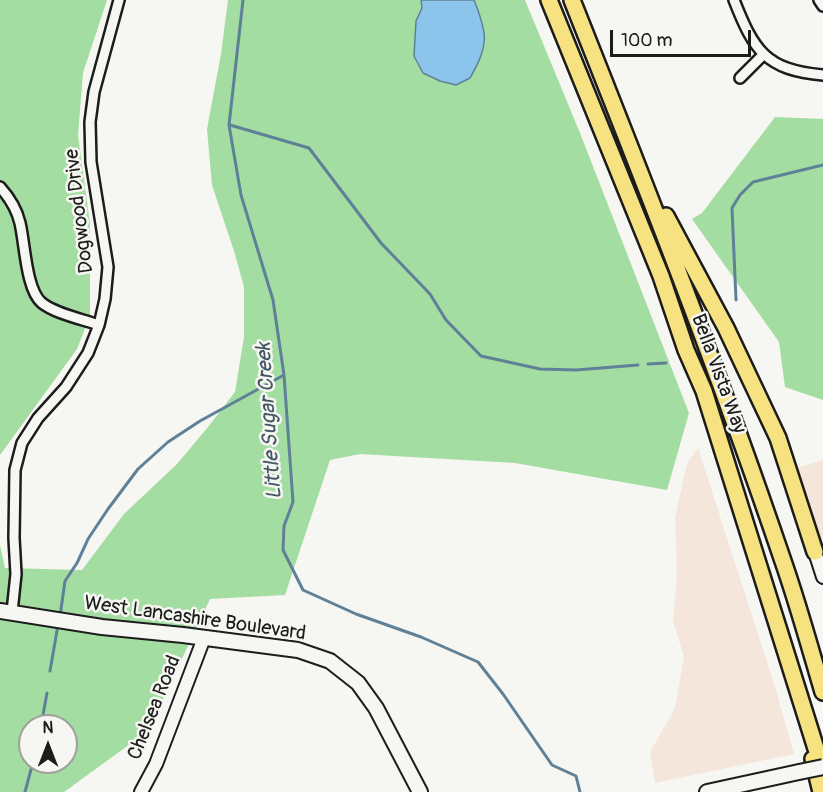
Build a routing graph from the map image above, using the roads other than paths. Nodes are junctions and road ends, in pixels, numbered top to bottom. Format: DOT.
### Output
graph roads {
  1 [pos="119,0"];
  2 [pos="549,0"];
  3 [pos="573,0"];
  4 [pos="734,0"];
  5 [pos="819,0"];
  6 [pos="823,6"];
  7 [pos="763,55"];
  8 [pos="823,75"];
  9 [pos="740,78"];
  10 [pos="638,166"];
  11 [pos="0,187"];
  12 [pos="99,325"];
  13 [pos="819,551"];
  14 [pos="823,577"];
  15 [pos="12,613"];
  16 [pos="204,638"];
  17 [pos="823,692"];
  18 [pos="804,712"];
  19 [pos="823,769"];
  20 [pos="141,792"];
  21 [pos="420,792"];
  22 [pos="708,792"];
  23 [pos="821,792"];
  1 -- 12 [label="street, Dogwood Drive"];
  2 -- 18 [label="main road, Bella Vista Way"];
  3 -- 10 [label="main road, Bella Vista Way"];
  4 -- 7 [label="street"];
  5 -- 6 [label="street"];
  7 -- 8 [label="street"];
  7 -- 9 [label="street"];
  10 -- 13 [label="main road"];
  10 -- 17 [label="main road, Bella Vista Way"];
  11 -- 12 [label="street"];
  12 -- 15 [label="street, Dogwood Drive"];
  13 -- 14 [label="street"];
  15 -- 16 [label="main road, West Lancashire Boulevard"];
  16 -- 20 [label="street, Chelsea Road"];
  16 -- 21 [label="main road, West Lancashire Boulevard"];
  18 -- 19 [label="main road, Bella Vista Way"];
  18 -- 23 [label="main road"];
  19 -- 22 [label="main road, bridge"];
}
